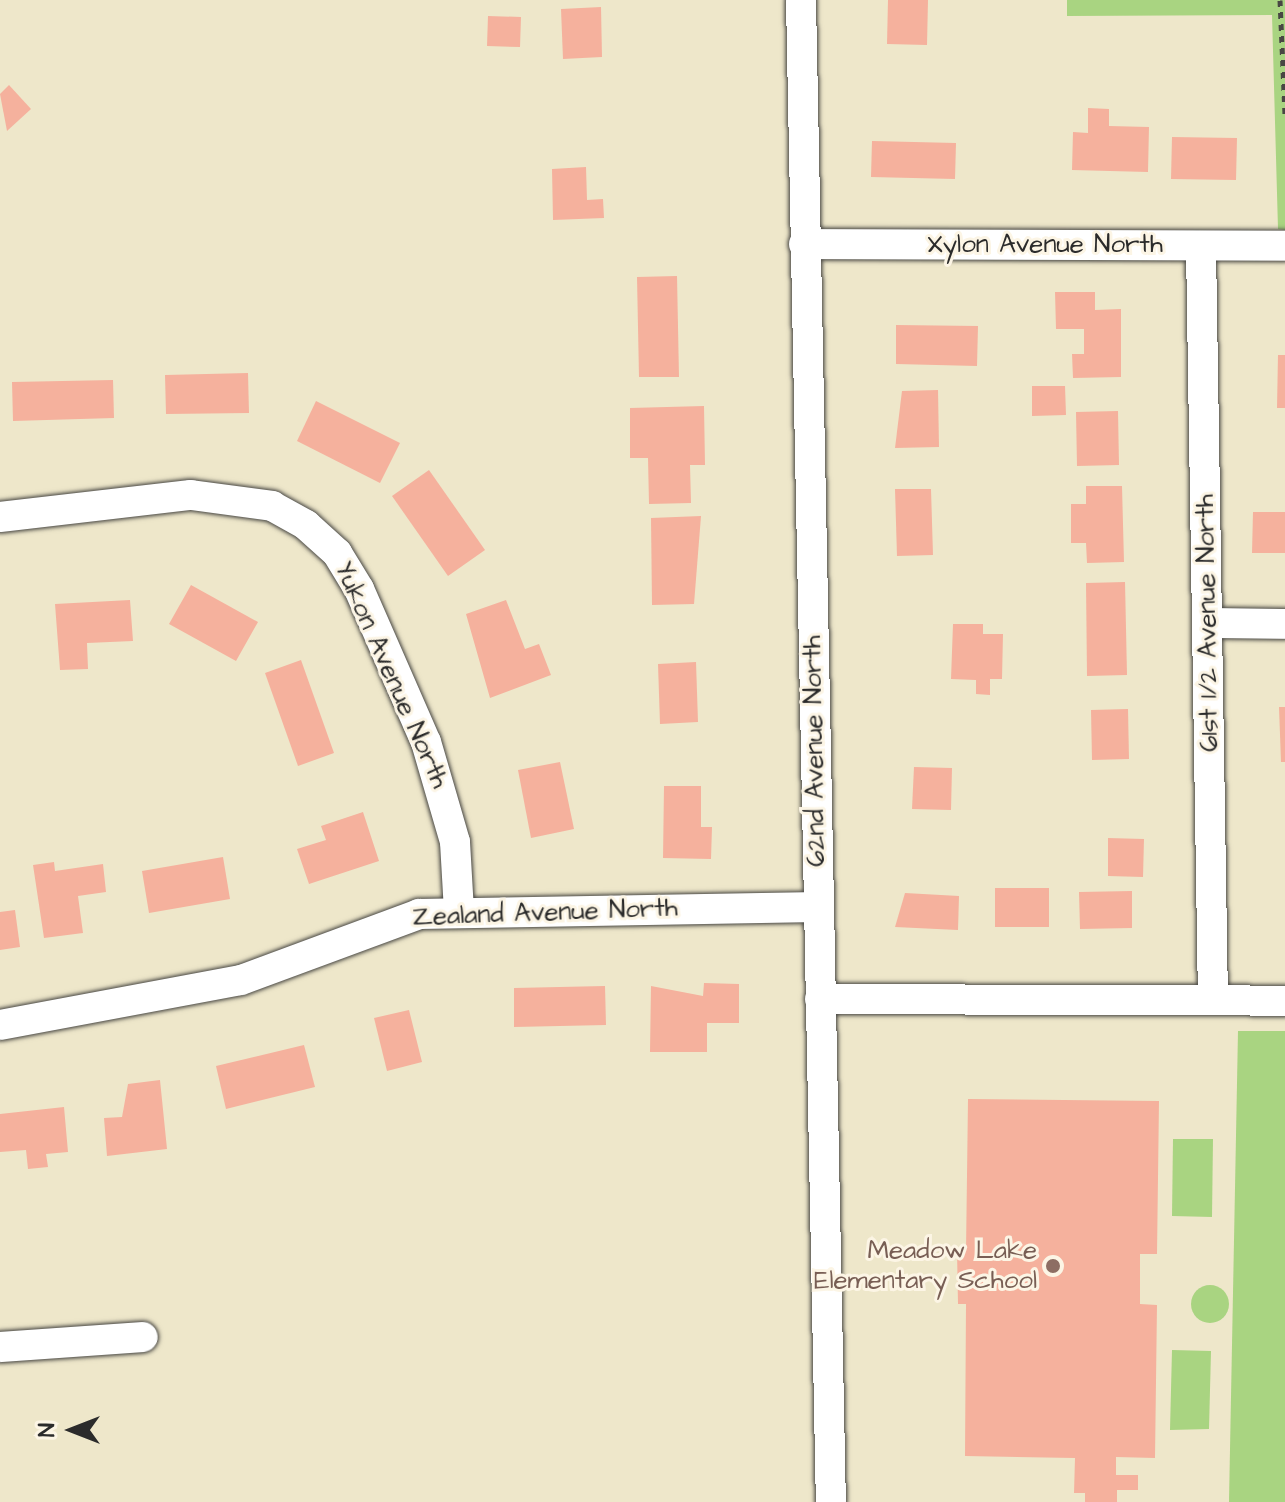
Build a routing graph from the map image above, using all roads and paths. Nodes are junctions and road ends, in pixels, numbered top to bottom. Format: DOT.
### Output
graph roads {
  1 [pos="801,0"];
  2 [pos="1280,0"];
  3 [pos="1284,14"];
  4 [pos="1285,116"];
  5 [pos="804,244"];
  6 [pos="1201,246"];
  7 [pos="1285,246"];
  8 [pos="0,517"];
  9 [pos="1208,623"];
  10 [pos="1285,624"];
  11 [pos="818,907"];
  12 [pos="459,911"];
  13 [pos="820,999"];
  14 [pos="1213,1000"];
  15 [pos="1285,1001"];
  16 [pos="0,1025"];
  17 [pos="143,1337"];
  18 [pos="0,1347"];
  19 [pos="831,1502"];
  1 -- 5 [label="street, 62nd Avenue North"];
  2 -- 3 [label="path"];
  3 -- 4 [label="path"];
  5 -- 6 [label="street, Xylon Avenue North"];
  5 -- 11 [label="street, 62nd Avenue North"];
  6 -- 7 [label="street, Xylon Avenue North"];
  6 -- 9 [label="street, 61st 1/2 Avenue North"];
  8 -- 12 [label="street, Yukon Avenue North"];
  9 -- 10 [label="street"];
  9 -- 14 [label="street, 61st 1/2 Avenue North"];
  11 -- 12 [label="street, Zealand Avenue North"];
  11 -- 13 [label="street, 62nd Avenue North"];
  12 -- 16 [label="street, Zealand Avenue North"];
  13 -- 14 [label="street"];
  13 -- 19 [label="street, 62nd Avenue North"];
  14 -- 15 [label="street"];
  17 -- 18 [label="street"];
}
